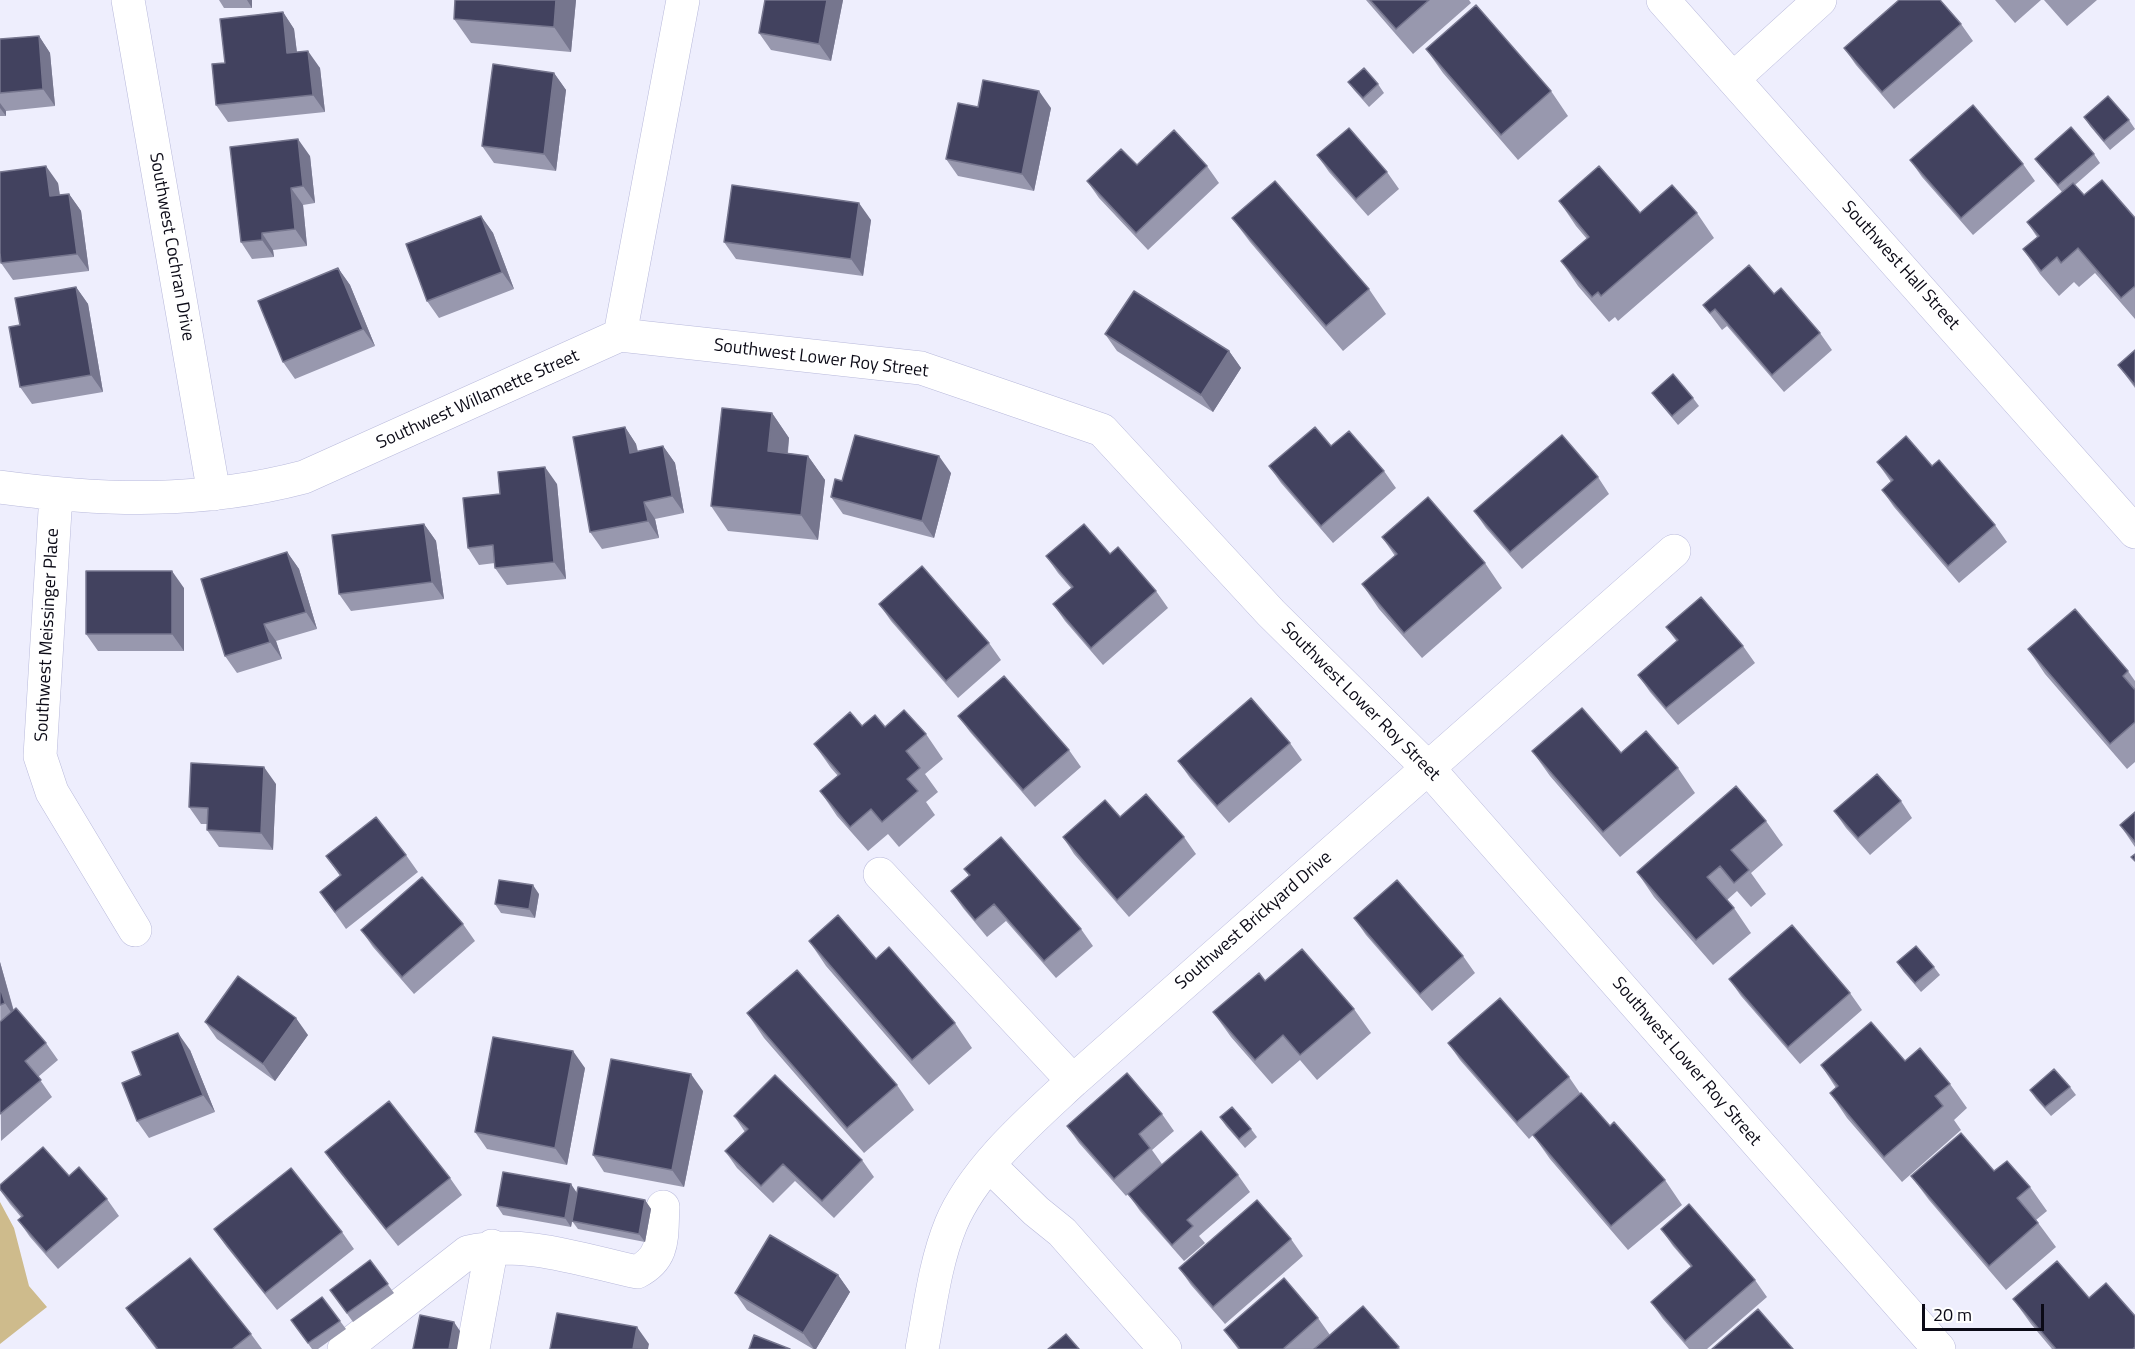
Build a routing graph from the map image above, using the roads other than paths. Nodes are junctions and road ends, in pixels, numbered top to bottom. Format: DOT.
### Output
graph roads {
  1 [pos="128,0"];
  2 [pos="683,0"];
  3 [pos="1663,0"];
  4 [pos="1820,0"];
  5 [pos="1732,79"];
  6 [pos="620,336"];
  7 [pos="0,487"];
  8 [pos="56,494"];
  9 [pos="214,494"];
  10 [pos="2135,532"];
  11 [pos="1674,551"];
  12 [pos="1428,768"];
  13 [pos="880,874"];
  14 [pos="135,930"];
  15 [pos="1073,1081"];
  16 [pos="990,1166"];
  17 [pos="663,1207"];
  18 [pos="492,1246"];
  19 [pos="344,1349"];
  20 [pos="473,1349"];
  21 [pos="922,1349"];
  22 [pos="1165,1349"];
  23 [pos="1939,1349"];
  1 -- 9 [label="street, Southwest Cochran Drive"];
  2 -- 6 [label="street"];
  3 -- 5 [label="street, Southwest Hall Street"];
  4 -- 5 [label="street"];
  5 -- 10 [label="street, Southwest Hall Street"];
  6 -- 9 [label="street, Southwest Willamette Street"];
  6 -- 12 [label="street, Southwest Lower Roy Street"];
  7 -- 8 [label="street, Southwest Willamette Street"];
  8 -- 9 [label="street, Southwest Willamette Street"];
  8 -- 14 [label="street, Southwest Meissinger Place"];
  11 -- 12 [label="street, Southwest Brickyard Drive"];
  12 -- 15 [label="street, Southwest Brickyard Drive"];
  12 -- 23 [label="street, Southwest Lower Roy Street"];
  13 -- 15 [label="street"];
  15 -- 16 [label="street, Southwest Brickyard Drive"];
  16 -- 21 [label="street, Southwest Brickyard Drive"];
  16 -- 22 [label="street"];
  17 -- 18 [label="street"];
  18 -- 19 [label="street"];
  18 -- 20 [label="street"];
}
